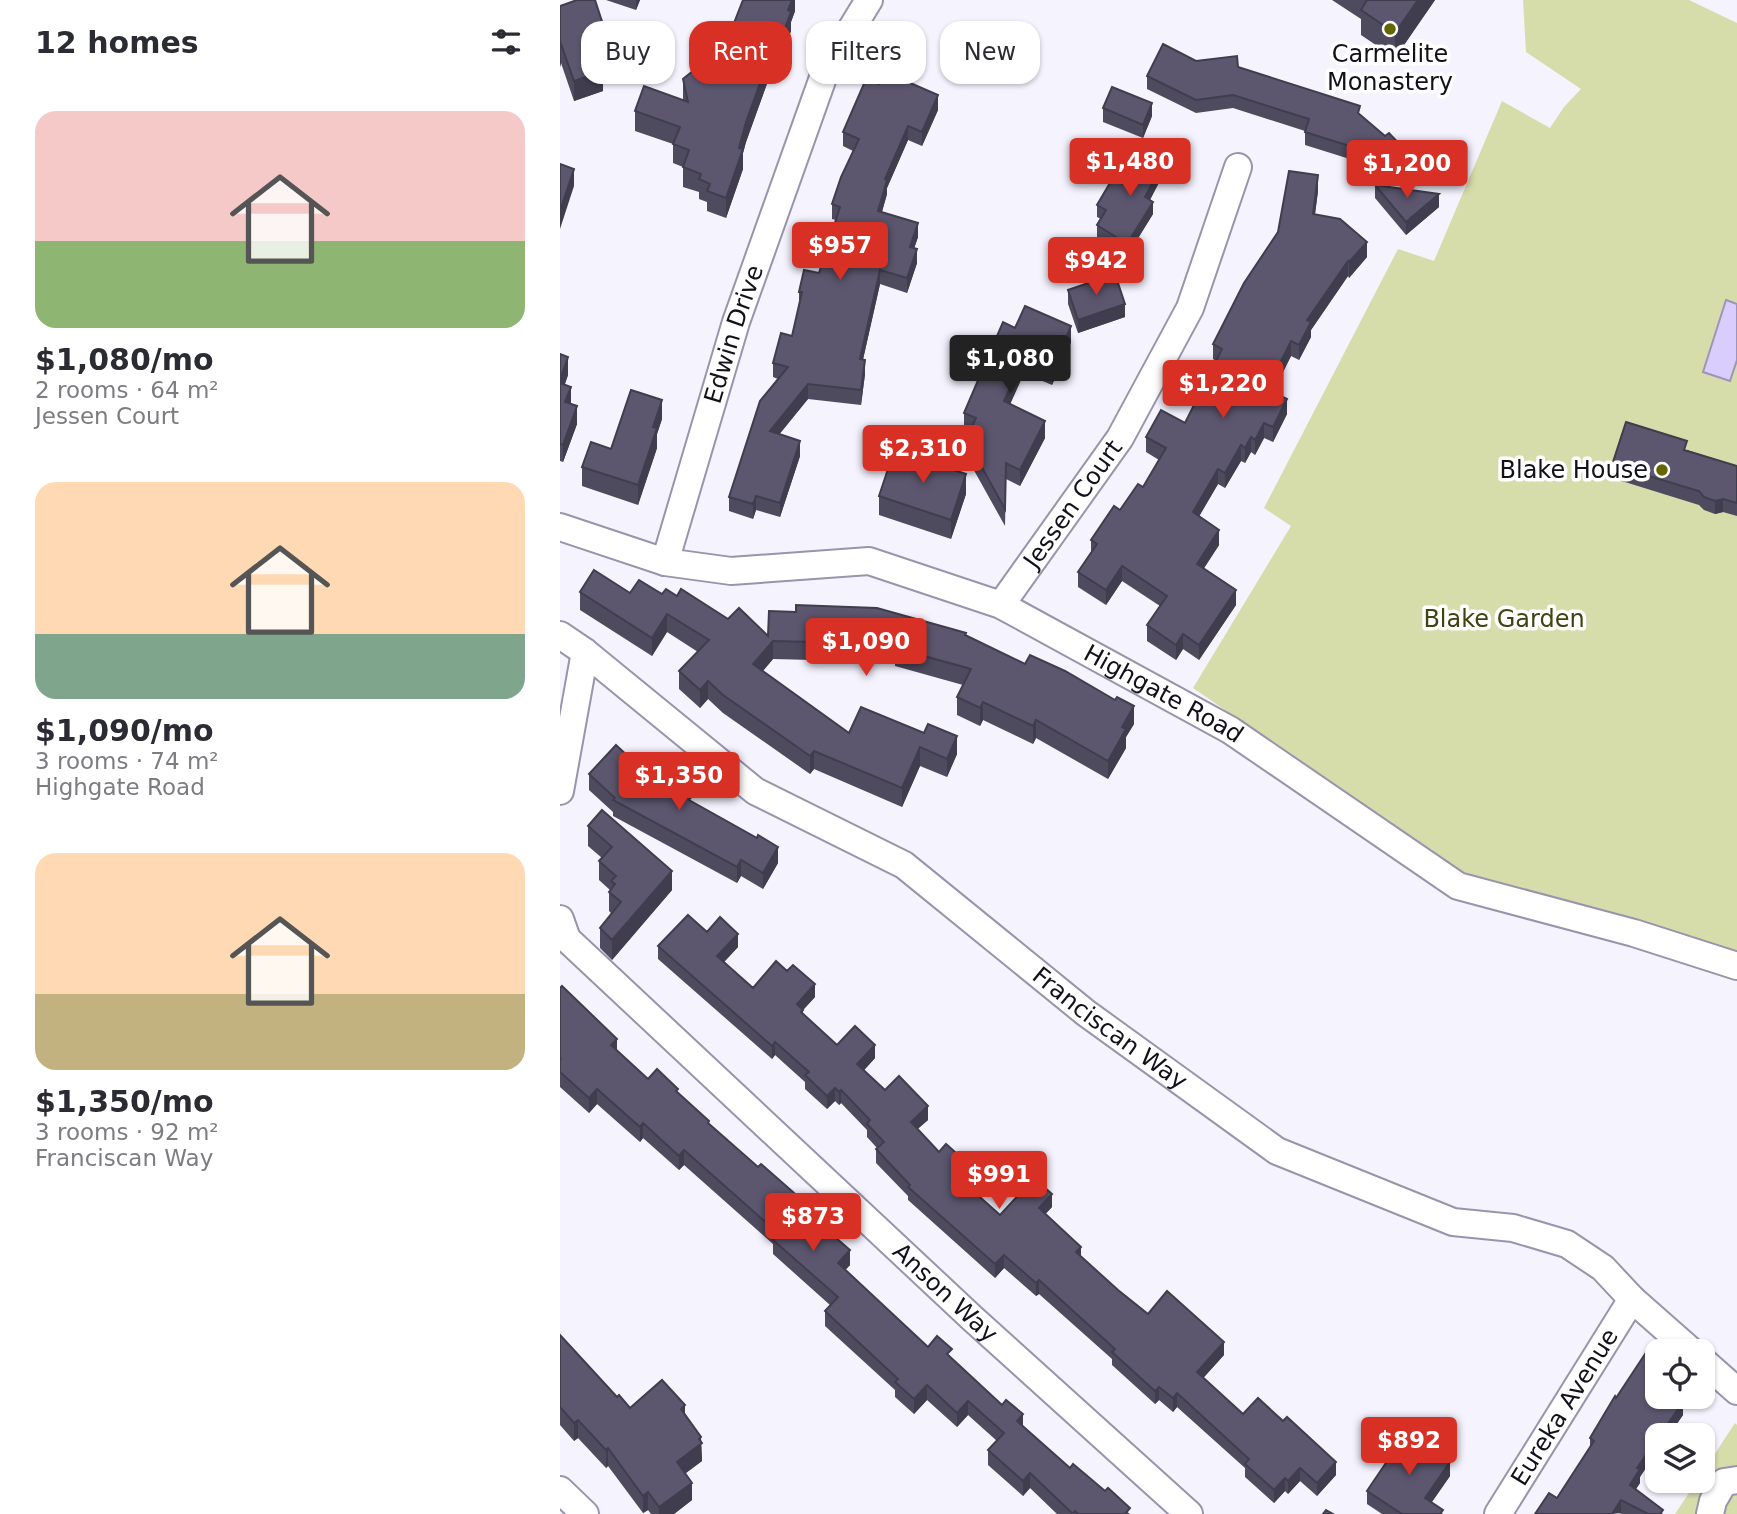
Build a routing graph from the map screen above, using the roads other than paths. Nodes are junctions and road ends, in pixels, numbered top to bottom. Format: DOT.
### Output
graph roads {
  1 [pos="869,0"];
  2 [pos="1238,167"];
  3 [pos="560,527"];
  4 [pos="665,562"];
  5 [pos="1001,605"];
  6 [pos="560,635"];
  7 [pos="585,652"];
  8 [pos="560,791"];
  9 [pos="560,919"];
  10 [pos="1737,966"];
  11 [pos="1632,1299"];
  12 [pos="1677,1339"];
  13 [pos="1715,1372"];
  14 [pos="1737,1391"];
  15 [pos="1737,1480"];
  16 [pos="560,1490"];
  17 [pos="586,1514"];
  18 [pos="1189,1514"];
  19 [pos="1498,1514"];
  20 [pos="1710,1514"];
  1 -- 4 [label="street, Edwin Drive"];
  2 -- 5 [label="street, Jessen Court"];
  3 -- 4 [label="street, Highgate Road"];
  4 -- 5 [label="street, Highgate Road"];
  5 -- 10 [label="street, Highgate Road"];
  6 -- 7 [label="street, Franciscan Way"];
  7 -- 8 [label="street"];
  7 -- 11 [label="street, Franciscan Way"];
  9 -- 18 [label="street, Anson Way"];
  11 -- 12 [label="street, Franciscan Way"];
  11 -- 19 [label="street, Eureka Avenue"];
  13 -- 14 [label="street"];
  15 -- 20 [label="street"];
  16 -- 17 [label="street"];
}
